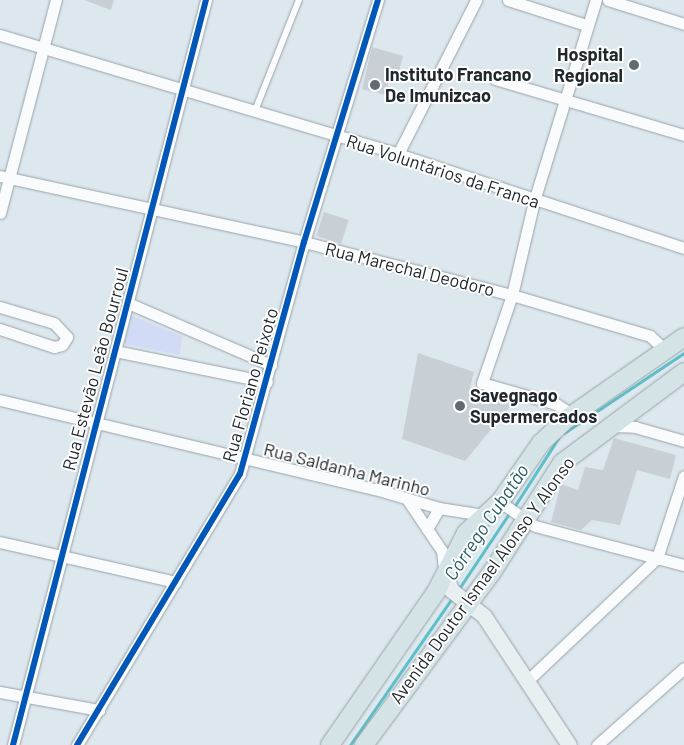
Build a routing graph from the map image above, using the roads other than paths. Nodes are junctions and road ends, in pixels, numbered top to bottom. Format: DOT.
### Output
graph roads {
  1 [pos="56,0"];
  2 [pos="206,0"];
  3 [pos="299,0"];
  4 [pos="378,0"];
  5 [pos="476,0"];
  6 [pos="508,0"];
  7 [pos="596,0"];
  8 [pos="608,0"];
  9 [pos="684,24"];
  10 [pos="586,25"];
  11 [pos="0,34"];
  12 [pos="44,48"];
  13 [pos="495,79"];
  14 [pos="183,90"];
  15 [pos="564,99"];
  16 [pos="256,112"];
  17 [pos="684,135"];
  18 [pos="336,136"];
  19 [pos="398,154"];
  20 [pos="4,177"];
  21 [pos="534,201"];
  22 [pos="152,211"];
  23 [pos="0,213"];
  24 [pos="304,242"];
  25 [pos="684,248"];
  26 [pos="512,295"];
  27 [pos="128,303"];
  28 [pos="0,308"];
  29 [pos="0,329"];
  30 [pos="684,337"];
  31 [pos="665,350"];
  32 [pos="115,351"];
  33 [pos="272,365"];
  34 [pos="684,372"];
  35 [pos="267,382"];
  36 [pos="0,400"];
  37 [pos="568,418"];
  38 [pos="96,423"];
  39 [pos="608,426"];
  40 [pos="684,442"];
  41 [pos="245,458"];
  42 [pos="684,476"];
  43 [pos="407,499"];
  44 [pos="502,504"];
  45 [pos="439,508"];
  46 [pos="484,515"];
  47 [pos="521,517"];
  48 [pos="427,529"];
  49 [pos="0,542"];
  50 [pos="61,556"];
  51 [pos="657,558"];
  52 [pos="684,565"];
  53 [pos="446,580"];
  54 [pos="176,582"];
  55 [pos="464,599"];
  56 [pos="684,668"];
  57 [pos="527,681"];
  58 [pos="0,692"];
  59 [pos="26,698"];
  60 [pos="99,710"];
  61 [pos="13,745"];
  62 [pos="77,745"];
  63 [pos="330,745"];
  64 [pos="364,745"];
  65 [pos="569,745"];
  66 [pos="598,745"];
  1 -- 12 [label="street"];
  2 -- 14 [label="street, Rua Estevão Leão Bourroul"];
  3 -- 16 [label="lane"];
  4 -- 18 [label="street, Rua Floriano Peixoto"];
  5 -- 19 [label="street"];
  6 -- 10 [label="street"];
  7 -- 10 [label="street"];
  8 -- 9 [label="street"];
  10 -- 15 [label="street"];
  11 -- 12 [label="street, Rua Voluntários da Franca"];
  12 -- 14 [label="street, Rua Voluntários da Franca"];
  12 -- 20 [label="street"];
  13 -- 15 [label="street"];
  14 -- 16 [label="street, Rua Voluntários da Franca"];
  14 -- 22 [label="street, Rua Estevão Leão Bourroul"];
  15 -- 17 [label="street"];
  15 -- 21 [label="street"];
  16 -- 18 [label="street, Rua Voluntários da Franca"];
  18 -- 19 [label="street, Rua Voluntários da Franca"];
  18 -- 24 [label="street, Rua Floriano Peixoto"];
  19 -- 21 [label="street, Rua Voluntários da Franca"];
  20 -- 22 [label="street, Rua Marechal Deodoro"];
  20 -- 23 [label="street"];
  21 -- 25 [label="street, Rua Voluntários da Franca"];
  21 -- 26 [label="street"];
  22 -- 24 [label="street, Rua Marechal Deodoro"];
  22 -- 27 [label="street, Rua Estevão Leão Bourroul"];
  24 -- 26 [label="street, Rua Marechal Deodoro"];
  24 -- 33 [label="street, Rua Floriano Peixoto"];
  26 -- 31 [label="street, Rua Marechal Deodoro"];
  26 -- 37 [label="street"];
  27 -- 32 [label="street, Rua Estevão Leão Bourroul"];
  27 -- 33 [label="street"];
  28 -- 29 [label="street"];
  30 -- 31 [label="main road, Avenida Doutor Ismael Alonso Y Alonso"];
  31 -- 37 [label="main road, Avenida Doutor Ismael Alonso Y Alonso"];
  32 -- 35 [label="street"];
  32 -- 38 [label="street, Rua Estevão Leão Bourroul"];
  33 -- 35 [label="street, Rua Floriano Peixoto"];
  34 -- 39 [label="main road, Avenida Doutor Ismael Alonso Y Alonso"];
  35 -- 41 [label="street, Rua Floriano Peixoto"];
  36 -- 38 [label="street, Rua Saldanha Marinho"];
  37 -- 44 [label="main road, Avenida Doutor Ismael Alonso Y Alonso"];
  38 -- 41 [label="street, Rua Saldanha Marinho"];
  38 -- 50 [label="street, Rua Estevão Leão Bourroul"];
  39 -- 40 [label="street"];
  39 -- 47 [label="main road, Avenida Doutor Ismael Alonso Y Alonso"];
  41 -- 43 [label="street, Rua Saldanha Marinho"];
  41 -- 54 [label="street, Rua Floriano Peixoto"];
  42 -- 51 [label="street"];
  43 -- 45 [label="street, Rua Saldanha Marinho"];
  43 -- 48 [label="street"];
  44 -- 46 [label="main road, Avenida Doutor Ismael Alonso Y Alonso"];
  44 -- 47 [label="street"];
  45 -- 46 [label="street, Rua Saldanha Marinho"];
  45 -- 48 [label="street"];
  46 -- 53 [label="main road, Avenida Doutor Ismael Alonso Y Alonso"];
  47 -- 51 [label="street"];
  47 -- 55 [label="main road, Avenida Doutor Ismael Alonso Y Alonso"];
  48 -- 53 [label="street"];
  49 -- 50 [label="street"];
  50 -- 54 [label="street"];
  50 -- 59 [label="street, Rua Estevão Leão Bourroul"];
  51 -- 52 [label="street"];
  51 -- 57 [label="street"];
  53 -- 55 [label="main road"];
  53 -- 63 [label="main road, Avenida Doutor Ismael Alonso Y Alonso"];
  54 -- 60 [label="street, Rua Floriano Peixoto"];
  55 -- 57 [label="main road"];
  55 -- 64 [label="main road, Avenida Doutor Ismael Alonso Y Alonso"];
  56 -- 66 [label="street"];
  57 -- 65 [label="main road"];
  58 -- 59 [label="street"];
  59 -- 60 [label="street"];
  59 -- 61 [label="street, Rua Estevão Leão Bourroul"];
  60 -- 62 [label="street, Rua Floriano Peixoto"];
}
